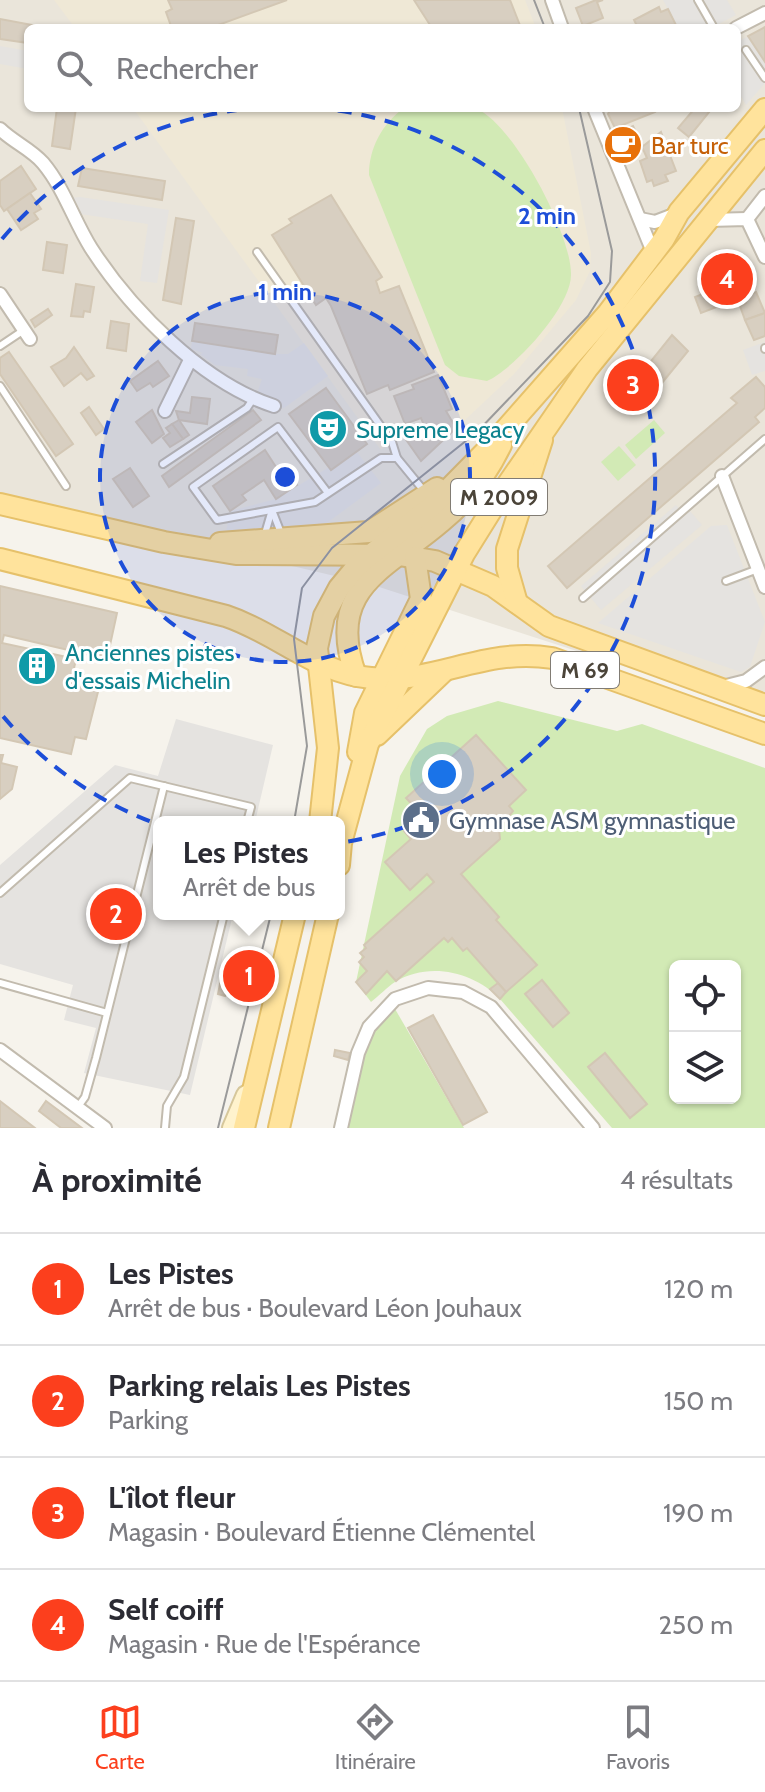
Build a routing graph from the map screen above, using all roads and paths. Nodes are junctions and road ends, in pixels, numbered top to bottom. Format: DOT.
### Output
graph roads {
  1 [pos="552,0"];
  2 [pos="698,0"];
  3 [pos="765,13"];
  4 [pos="561,24"];
  5 [pos="712,24"];
  6 [pos="741,25"];
  7 [pos="746,50"];
  8 [pos="765,78"];
  9 [pos="765,109"];
  10 [pos="596,112"];
  11 [pos="0,129"];
  12 [pos="765,150"];
  13 [pos="765,196"];
  14 [pos="679,212"];
  15 [pos="640,219"];
  16 [pos="747,219"];
  17 [pos="709,220"];
  18 [pos="257,252"];
  19 [pos="654,254"];
  20 [pos="765,257"];
  21 [pos="660,277"];
  22 [pos="0,294"];
  23 [pos="27,334"];
  24 [pos="0,346"];
  25 [pos="190,360"];
  26 [pos="0,386"];
  27 [pos="253,398"];
  28 [pos="274,406"];
  29 [pos="165,411"];
  30 [pos="512,423"];
  31 [pos="545,428"];
  32 [pos="765,439"];
  33 [pos="397,458"];
  34 [pos="163,464"];
  35 [pos="722,476"];
  36 [pos="462,477"];
  37 [pos="66,486"];
  38 [pos="328,493"];
  39 [pos="426,493"];
  40 [pos="0,504"];
  41 [pos="272,510"];
  42 [pos="285,539"];
  43 [pos="263,540"];
  44 [pos="196,548"];
  45 [pos="371,554"];
  46 [pos="407,556"];
  47 [pos="0,559"];
  48 [pos="456,567"];
  49 [pos="758,569"];
  50 [pos="726,581"];
  51 [pos="765,587"];
  52 [pos="583,598"];
  53 [pos="517,603"];
  54 [pos="317,663"];
  55 [pos="765,667"];
  56 [pos="448,669"];
  57 [pos="356,676"];
  58 [pos="390,678"];
  59 [pos="717,688"];
  60 [pos="765,705"];
  61 [pos="765,734"];
  62 [pos="368,744"];
  63 [pos="356,784"];
  64 [pos="164,786"];
  65 [pos="156,816"];
  66 [pos="249,816"];
  67 [pos="321,816"];
  68 [pos="153,830"];
  69 [pos="345,836"];
  70 [pos="0,893"];
  71 [pos="223,920"];
  72 [pos="294,920"];
  73 [pos="327,920"];
  74 [pos="0,983"];
  75 [pos="107,1013"];
  76 [pos="0,1050"];
  77 [pos="257,1070"];
  78 [pos="77,1108"];
  79 [pos="105,1128"];
  80 [pos="165,1128"];
  81 [pos="232,1128"];
  82 [pos="244,1128"];
  83 [pos="279,1128"];
  84 [pos="341,1128"];
  85 [pos="593,1128"];
  1 -- 4 [label="street"];
  2 -- 5 [label="lane"];
  3 -- 6 [label="street"];
  7 -- 8 [label="lane"];
  9 -- 14 [label="main road, M 2009"];
  10 -- 15 [label="street"];
  11 -- 25 [label="street"];
  12 -- 17 [label="main road, M 2009"];
  13 -- 16 [label="street"];
  14 -- 15 [label="street"];
  14 -- 19 [label="main road, M 2009"];
  15 -- 19 [label="street"];
  16 -- 17 [label="street"];
  16 -- 20 [label="street"];
  17 -- 21 [label="main road, M 2009"];
  18 -- 33 [label="lane"];
  19 -- 21 [label="street"];
  19 -- 30 [label="main road, M 2009"];
  21 -- 31 [label="main road, M 2009"];
  22 -- 23 [label="street"];
  23 -- 24 [label="lane"];
  25 -- 27 [label="street"];
  25 -- 29 [label="street"];
  26 -- 37 [label="lane"];
  27 -- 28 [label="street"];
  27 -- 34 [label="lane"];
  30 -- 36 [label="main road, M 2009"];
  30 -- 46 [label="main road"];
  31 -- 48 [label="main road, M 2009"];
  31 -- 53 [label="main road"];
  32 -- 35 [label="lane"];
  33 -- 38 [label="lane"];
  33 -- 39 [label="lane"];
  35 -- 49 [label="street"];
  35 -- 52 [label="lane"];
  36 -- 39 [label="main road"];
  36 -- 45 [label="main road, M 2009"];
  38 -- 41 [label="lane"];
  38 -- 41 [label="lane"];
  39 -- 42 [label="main road"];
  40 -- 44 [label="main road, M 69"];
  41 -- 42 [label="lane"];
  41 -- 43 [label="lane"];
  42 -- 43 [label="main road"];
  43 -- 44 [label="main road"];
  44 -- 45 [label="main road, M 69"];
  45 -- 46 [label="main road, M 69"];
  45 -- 54 [label="main road, M 2009"];
  46 -- 48 [label="main road, M 69"];
  46 -- 57 [label="main road"];
  46 -- 58 [label="main road"];
  47 -- 54 [label="main road, M 69"];
  48 -- 53 [label="main road, M 69"];
  48 -- 58 [label="main road, M 2009"];
  49 -- 50 [label="lane"];
  49 -- 51 [label="street"];
  53 -- 59 [label="main road, M 69"];
  54 -- 57 [label="main road, M 69"];
  54 -- 67 [label="main road, M 2009"];
  55 -- 59 [label="street"];
  56 -- 58 [label="main road, M 69"];
  56 -- 61 [label="main road, M 69"];
  56 -- 62 [label="main road"];
  57 -- 58 [label="main road, M 69"];
  58 -- 62 [label="main road, M 2009"];
  58 -- 63 [label="main road"];
  59 -- 60 [label="main road, M 69"];
  62 -- 63 [label="main road, M 2009"];
  63 -- 69 [label="main road, M 2009"];
  64 -- 65 [label="lane"];
  64 -- 66 [label="lane"];
  64 -- 70 [label="lane"];
  68 -- 75 [label="lane"];
  71 -- 80 [label="lane"];
  72 -- 77 [label="main road"];
  73 -- 83 [label="main road"];
  74 -- 75 [label="lane"];
  75 -- 78 [label="lane"];
  76 -- 78 [label="street"];
  77 -- 81 [label="street"];
  77 -- 82 [label="main road"];
  78 -- 79 [label="street"];
  84 -- 85 [label="street"];
}
